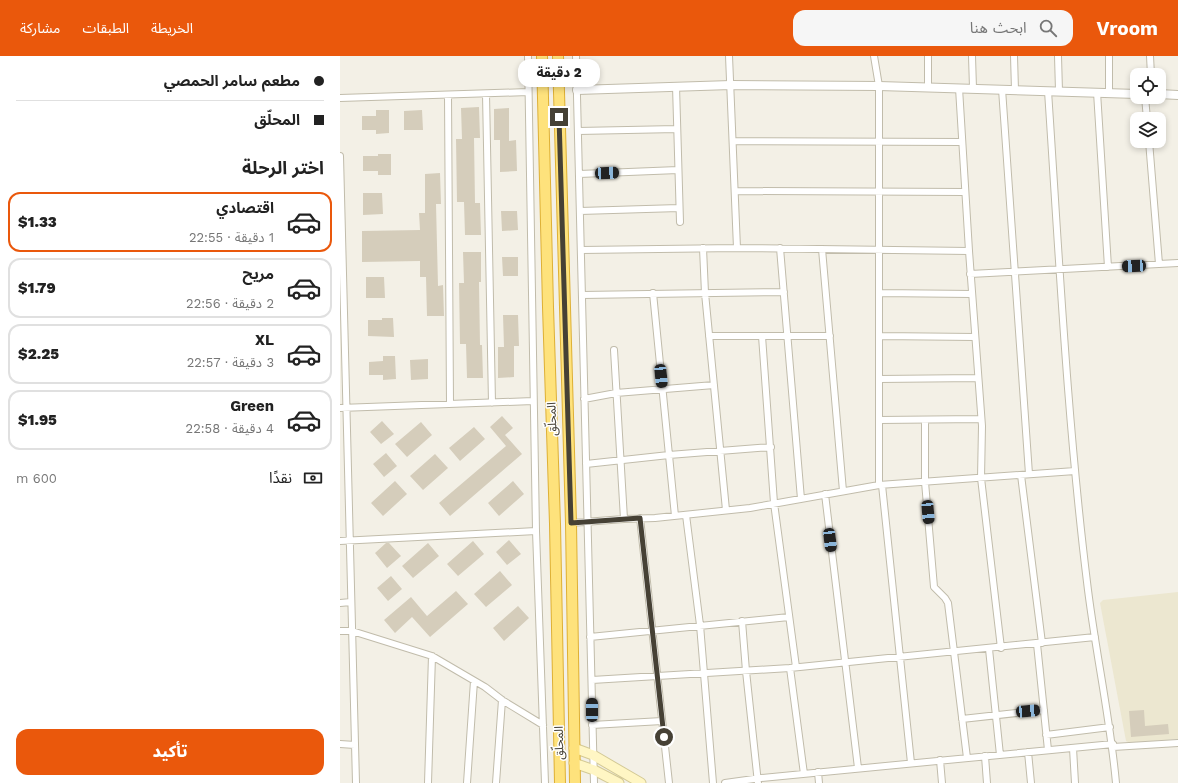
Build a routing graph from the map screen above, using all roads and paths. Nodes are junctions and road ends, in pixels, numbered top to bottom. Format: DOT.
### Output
graph roads {
  1 [pos="528,56"];
  2 [pos="542,56"];
  3 [pos="558,56"];
  4 [pos="576,56"];
  5 [pos="729,56"];
  6 [pos="874,56"];
  7 [pos="928,56"];
  8 [pos="972,56"];
  9 [pos="1014,56"];
  10 [pos="1058,56"];
  11 [pos="1109,56"];
  12 [pos="1150,56"];
  13 [pos="1151,68"];
  14 [pos="731,85"];
  15 [pos="676,86"];
  16 [pos="878,86"];
  17 [pos="928,87"];
  18 [pos="959,88"];
  19 [pos="973,88"];
  20 [pos="1002,89"];
  21 [pos="577,90"];
  22 [pos="1015,90"];
  23 [pos="1048,91"];
  24 [pos="1059,91"];
  25 [pos="528,92"];
  26 [pos="1097,92"];
  27 [pos="1109,93"];
  28 [pos="486,94"];
  29 [pos="1130,94"];
  30 [pos="1166,94"];
  31 [pos="448,95"];
  32 [pos="1178,95"];
  33 [pos="340,98"];
  34 [pos="677,129"];
  35 [pos="578,131"];
  36 [pos="733,141"];
  37 [pos="878,142"];
  38 [pos="962,142"];
  39 [pos="1150,148"];
  40 [pos="340,156"];
  41 [pos="678,170"];
  42 [pos="579,174"];
  43 [pos="340,188"];
  44 [pos="735,191"];
  45 [pos="879,191"];
  46 [pos="965,192"];
  47 [pos="679,208"];
  48 [pos="580,211"];
  49 [pos="680,222"];
  50 [pos="341,235"];
  51 [pos="703,248"];
  52 [pos="737,248"];
  53 [pos="780,248"];
  54 [pos="822,249"];
  55 [pos="581,250"];
  56 [pos="879,250"];
  57 [pos="969,251"];
  58 [pos="1178,263"];
  59 [pos="1159,264"];
  60 [pos="1108,267"];
  61 [pos="1060,270"];
  62 [pos="1014,272"];
  63 [pos="970,274"];
  64 [pos="784,292"];
  65 [pos="653,293"];
  66 [pos="705,293"];
  67 [pos="879,293"];
  68 [pos="972,294"];
  69 [pos="582,295"];
  70 [pos="342,303"];
  71 [pos="710,336"];
  72 [pos="762,336"];
  73 [pos="788,336"];
  74 [pos="830,336"];
  75 [pos="879,336"];
  76 [pos="975,337"];
  77 [pos="342,347"];
  78 [pos="614,350"];
  79 [pos="978,378"];
  80 [pos="879,379"];
  81 [pos="714,385"];
  82 [pos="663,390"];
  83 [pos="616,393"];
  84 [pos="584,399"];
  85 [pos="534,401"];
  86 [pos="492,403"];
  87 [pos="450,404"];
  88 [pos="343,408"];
  89 [pos="981,419"];
  90 [pos="879,420"];
  91 [pos="925,420"];
  92 [pos="771,447"];
  93 [pos="721,451"];
  94 [pos="669,454"];
  95 [pos="619,459"];
  96 [pos="586,464"];
  97 [pos="1075,471"];
  98 [pos="1029,474"];
  99 [pos="1020,475"];
  100 [pos="981,478"];
  101 [pos="925,482"];
  102 [pos="880,485"];
  103 [pos="843,491"];
  104 [pos="825,494"];
  105 [pos="801,499"];
  106 [pos="774,503"];
  107 [pos="726,510"];
  108 [pos="686,515"];
  109 [pos="675,516"];
  110 [pos="624,518"];
  111 [pos="640,518"];
  112 [pos="571,523"];
  113 [pos="588,523"];
  114 [pos="536,531"];
  115 [pos="340,541"];
  116 [pos="350,541"];
  117 [pos="351,602"];
  118 [pos="340,603"];
  119 [pos="789,617"];
  120 [pos="742,621"];
  121 [pos="700,625"];
  122 [pos="653,630"];
  123 [pos="340,631"];
  124 [pos="352,631"];
  125 [pos="590,636"];
  126 [pos="1095,637"];
  127 [pos="1039,643"];
  128 [pos="1001,648"];
  129 [pos="989,649"];
  130 [pos="954,652"];
  131 [pos="432,656"];
  132 [pos="900,658"];
  133 [pos="845,662"];
  134 [pos="793,667"];
  135 [pos="746,671"];
  136 [pos="704,674"];
  137 [pos="657,676"];
  138 [pos="592,680"];
  139 [pos="474,681"];
  140 [pos="502,700"];
  141 [pos="1044,710"];
  142 [pos="996,714"];
  143 [pos="962,719"];
  144 [pos="662,722"];
  145 [pos="543,725"];
  146 [pos="592,725"];
  147 [pos="1110,727"];
  148 [pos="1046,735"];
  149 [pos="1178,743"];
  150 [pos="340,744"];
  151 [pos="355,745"];
  152 [pos="1113,746"];
  153 [pos="574,748"];
  154 [pos="1072,748"];
  155 [pos="1048,750"];
  156 [pos="1028,752"];
  157 [pos="593,755"];
  158 [pos="1000,755"];
  159 [pos="985,756"];
  160 [pos="967,758"];
  161 [pos="940,760"];
  162 [pos="911,763"];
  163 [pos="574,764"];
  164 [pos="858,768"];
  165 [pos="594,770"];
  166 [pos="818,772"];
  167 [pos="804,774"];
  168 [pos="758,781"];
  169 [pos="356,783"];
  170 [pos="428,783"];
  171 [pos="467,783"];
  172 [pos="496,783"];
  173 [pos="545,783"];
  174 [pos="560,783"];
  175 [pos="575,783"];
  176 [pos="594,783"];
  177 [pos="618,783"];
  178 [pos="641,783"];
  179 [pos="669,783"];
  180 [pos="713,783"];
  181 [pos="726,783"];
  182 [pos="819,783"];
  183 [pos="942,783"];
  184 [pos="987,783"];
  185 [pos="1031,783"];
  186 [pos="1075,783"];
  187 [pos="1116,783"];
  1 -- 25 [label="street"];
  2 -- 174 [label="highway, المحلّق"];
  3 -- 112 [label="highway, المحلّق"];
  4 -- 21 [label="street"];
  5 -- 14 [label="street"];
  6 -- 16 [label="street"];
  7 -- 17 [label="street"];
  8 -- 19 [label="street"];
  9 -- 22 [label="street"];
  10 -- 24 [label="street"];
  11 -- 27 [label="street"];
  12 -- 13 [label="street"];
  14 -- 15 [label="street"];
  14 -- 16 [label="street"];
  14 -- 36 [label="street"];
  15 -- 21 [label="street"];
  15 -- 34 [label="street"];
  16 -- 17 [label="street"];
  16 -- 37 [label="street"];
  17 -- 18 [label="street"];
  18 -- 19 [label="street"];
  18 -- 38 [label="street"];
  19 -- 20 [label="street"];
  20 -- 22 [label="street"];
  20 -- 62 [label="street"];
  21 -- 35 [label="street"];
  22 -- 23 [label="street"];
  23 -- 24 [label="street"];
  23 -- 61 [label="street"];
  24 -- 26 [label="street"];
  25 -- 28 [label="street"];
  25 -- 85 [label="street"];
  26 -- 27 [label="street"];
  26 -- 60 [label="street"];
  27 -- 29 [label="street"];
  28 -- 31 [label="street"];
  28 -- 86 [label="street"];
  30 -- 32 [label="street"];
  31 -- 33 [label="street"];
  31 -- 87 [label="street"];
  34 -- 35 [label="street"];
  34 -- 41 [label="street"];
  35 -- 42 [label="street"];
  36 -- 37 [label="street"];
  36 -- 44 [label="street"];
  37 -- 38 [label="street"];
  37 -- 45 [label="street"];
  38 -- 46 [label="street"];
  39 -- 59 [label="street"];
  40 -- 43 [label="street"];
  41 -- 42 [label="street"];
  41 -- 47 [label="street"];
  42 -- 48 [label="street"];
  43 -- 50 [label="street"];
  44 -- 45 [label="street"];
  44 -- 52 [label="street"];
  45 -- 46 [label="street"];
  45 -- 56 [label="street"];
  46 -- 57 [label="street"];
  47 -- 48 [label="street"];
  47 -- 49 [label="street"];
  48 -- 55 [label="street"];
  50 -- 70 [label="street"];
  51 -- 52 [label="street"];
  51 -- 55 [label="street"];
  51 -- 66 [label="street"];
  52 -- 53 [label="street"];
  53 -- 54 [label="street"];
  53 -- 64 [label="street"];
  54 -- 56 [label="street"];
  54 -- 74 [label="street"];
  55 -- 69 [label="street"];
  56 -- 57 [label="street"];
  56 -- 67 [label="street"];
  57 -- 63 [label="street"];
  58 -- 59 [label="street"];
  59 -- 60 [label="street"];
  60 -- 61 [label="street"];
  61 -- 62 [label="street"];
  61 -- 97 [label="street"];
  62 -- 63 [label="street"];
  62 -- 98 [label="street"];
  63 -- 68 [label="street"];
  64 -- 66 [label="street"];
  64 -- 73 [label="street"];
  65 -- 66 [label="street"];
  65 -- 69 [label="street"];
  65 -- 82 [label="street"];
  66 -- 71 [label="street"];
  67 -- 68 [label="street"];
  67 -- 75 [label="street"];
  68 -- 76 [label="street"];
  69 -- 84 [label="street"];
  70 -- 77 [label="street"];
  71 -- 72 [label="street"];
  71 -- 81 [label="street"];
  72 -- 73 [label="street"];
  72 -- 92 [label="street"];
  73 -- 74 [label="street"];
  73 -- 105 [label="street"];
  74 -- 103 [label="street"];
  75 -- 76 [label="street"];
  75 -- 80 [label="street"];
  76 -- 79 [label="street"];
  77 -- 88 [label="street"];
  78 -- 83 [label="street"];
  79 -- 80 [label="street"];
  79 -- 89 [label="street"];
  80 -- 90 [label="street"];
  81 -- 82 [label="street"];
  81 -- 93 [label="street"];
  82 -- 83 [label="street"];
  82 -- 94 [label="street"];
  83 -- 84 [label="street"];
  83 -- 95 [label="street"];
  84 -- 96 [label="street"];
  85 -- 86 [label="street"];
  85 -- 114 [label="street"];
  86 -- 87 [label="street"];
  87 -- 88 [label="street"];
  88 -- 116 [label="street"];
  89 -- 91 [label="street"];
  89 -- 100 [label="street"];
  90 -- 91 [label="street"];
  90 -- 102 [label="street"];
  91 -- 101 [label="street"];
  92 -- 93 [label="street"];
  92 -- 106 [label="street"];
  93 -- 94 [label="street"];
  93 -- 107 [label="street"];
  94 -- 95 [label="street"];
  94 -- 109 [label="street"];
  95 -- 96 [label="street"];
  95 -- 110 [label="street"];
  96 -- 113 [label="street"];
  97 -- 98 [label="street"];
  97 -- 126 [label="street"];
  98 -- 99 [label="street"];
  99 -- 100 [label="street"];
  99 -- 127 [label="street"];
  100 -- 101 [label="street"];
  100 -- 128 [label="street"];
  101 -- 102 [label="street"];
  101 -- 130 [label="street"];
  102 -- 103 [label="street"];
  102 -- 132 [label="street"];
  103 -- 104 [label="street"];
  104 -- 105 [label="street"];
  104 -- 133 [label="street"];
  105 -- 106 [label="street"];
  106 -- 107 [label="street"];
  106 -- 119 [label="street"];
  107 -- 108 [label="street"];
  108 -- 109 [label="street"];
  108 -- 121 [label="street"];
  109 -- 111 [label="street"];
  110 -- 111 [label="street"];
  110 -- 113 [label="street"];
  111 -- 122 [label="street"];
  112 -- 113 [label="street"];
  112 -- 153 [label="highway, المحلّق"];
  113 -- 125 [label="street"];
  114 -- 116 [label="street"];
  114 -- 145 [label="street"];
  115 -- 116 [label="street"];
  116 -- 117 [label="street"];
  117 -- 118 [label="street"];
  117 -- 124 [label="street"];
  119 -- 120 [label="street"];
  119 -- 134 [label="street"];
  120 -- 121 [label="street"];
  120 -- 135 [label="street"];
  121 -- 122 [label="street"];
  121 -- 136 [label="street"];
  122 -- 125 [label="street"];
  122 -- 137 [label="street"];
  123 -- 124 [label="street"];
  124 -- 131 [label="street"];
  124 -- 151 [label="street"];
  125 -- 138 [label="street"];
  126 -- 127 [label="street"];
  126 -- 147 [label="street"];
  127 -- 128 [label="street"];
  127 -- 141 [label="street"];
  128 -- 129 [label="street"];
  129 -- 130 [label="street"];
  129 -- 142 [label="street"];
  130 -- 132 [label="street"];
  130 -- 143 [label="street"];
  131 -- 139 [label="street"];
  131 -- 170 [label="street"];
  132 -- 133 [label="street"];
  132 -- 162 [label="street"];
  133 -- 134 [label="street"];
  133 -- 164 [label="street"];
  134 -- 135 [label="street"];
  134 -- 167 [label="street"];
  135 -- 136 [label="street"];
  135 -- 168 [label="street"];
  136 -- 137 [label="street"];
  136 -- 180 [label="street"];
  137 -- 138 [label="street"];
  137 -- 144 [label="street"];
  138 -- 146 [label="street"];
  139 -- 140 [label="street"];
  139 -- 171 [label="street"];
  140 -- 145 [label="street"];
  140 -- 172 [label="street"];
  141 -- 142 [label="street"];
  141 -- 148 [label="street"];
  142 -- 143 [label="street"];
  142 -- 158 [label="street"];
  143 -- 160 [label="street"];
  144 -- 146 [label="street"];
  144 -- 179 [label="street"];
  145 -- 173 [label="street"];
  146 -- 157 [label="street"];
  147 -- 148 [label="street"];
  147 -- 152 [label="street"];
  148 -- 155 [label="street"];
  149 -- 152 [label="street"];
  150 -- 151 [label="street"];
  151 -- 169 [label="street"];
  152 -- 154 [label="street"];
  152 -- 187 [label="street"];
  153 -- 157 [label="main road"];
  153 -- 163 [label="highway, المحلّق"];
  154 -- 155 [label="street"];
  154 -- 186 [label="street"];
  155 -- 156 [label="street"];
  156 -- 158 [label="street"];
  156 -- 185 [label="street"];
  157 -- 165 [label="street"];
  157 -- 178 [label="main road"];
  158 -- 159 [label="street"];
  159 -- 160 [label="street"];
  159 -- 184 [label="street"];
  160 -- 161 [label="street"];
  161 -- 162 [label="street"];
  161 -- 183 [label="street"];
  162 -- 164 [label="street"];
  163 -- 165 [label="main road"];
  163 -- 175 [label="highway, المحلّق"];
  164 -- 166 [label="street"];
  165 -- 176 [label="street"];
  165 -- 177 [label="main road"];
  166 -- 167 [label="street"];
  166 -- 182 [label="street"];
  167 -- 168 [label="street"];
  168 -- 181 [label="street"];
}
